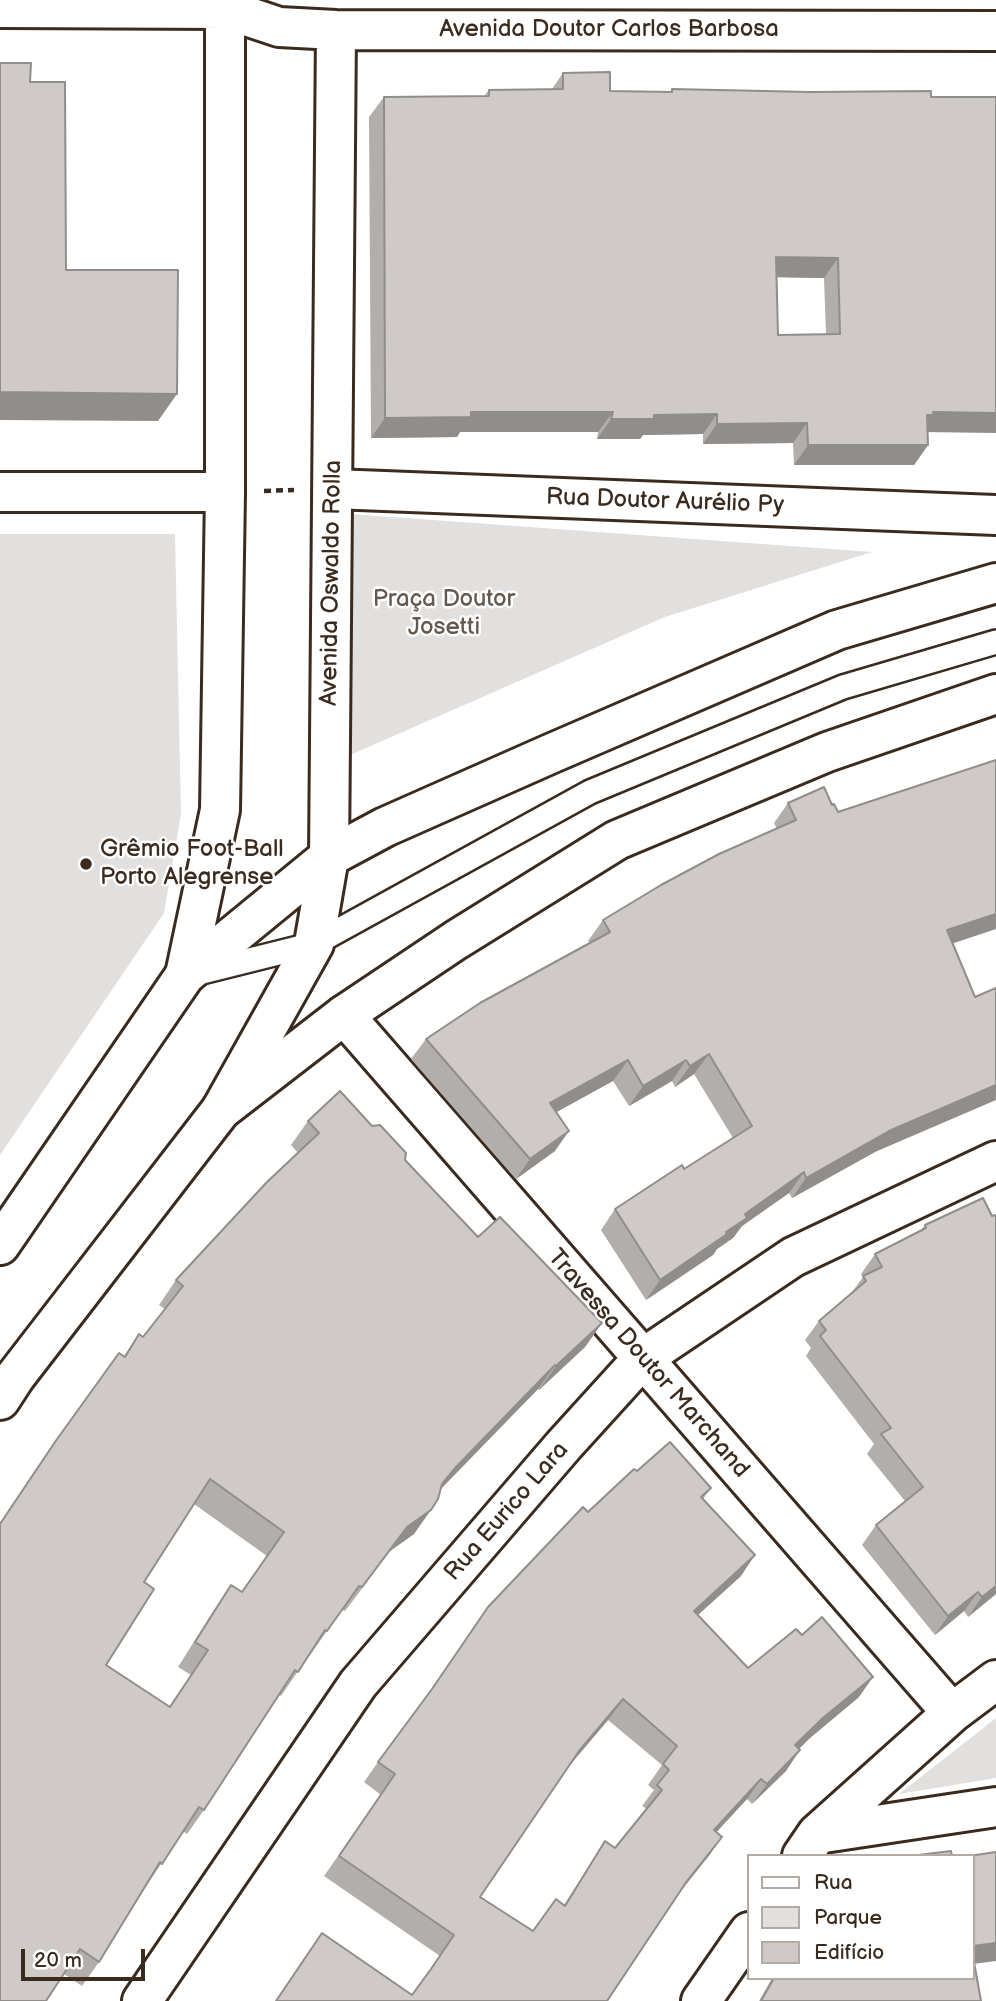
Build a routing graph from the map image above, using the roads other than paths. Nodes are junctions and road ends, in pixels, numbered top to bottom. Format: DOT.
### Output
graph roads {
  1 [pos="235,4"];
  2 [pos="0,8"];
  3 [pos="336,30"];
  4 [pos="996,31"];
  5 [pos="333,489"];
  6 [pos="0,492"];
  7 [pos="225,492"];
  8 [pos="996,515"];
  9 [pos="996,583"];
  10 [pos="996,642"];
  11 [pos="996,694"];
  12 [pos="329,857"];
  13 [pos="314,944"];
  14 [pos="186,975"];
  15 [pos="344,1015"];
  16 [pos="221,1110"];
  17 [pos="996,1161"];
  18 [pos="0,1245"];
  19 [pos="643,1358"];
  20 [pos="0,1400"];
  21 [pos="996,1680"];
  22 [pos="952,1713"];
  23 [pos="996,1807"];
  24 [pos="809,1845"];
  25 [pos="748,1933"];
  26 [pos="142,2001"];
  27 [pos="701,2001"];
  1 -- 2 [label="street, Avenida Doutor Carlos Barbosa"];
  1 -- 3 [label="street, Avenida Doutor Carlos Barbosa"];
  1 -- 7 [label="street"];
  3 -- 4 [label="street, Avenida Doutor Carlos Barbosa"];
  3 -- 5 [label="street, Avenida Oswaldo Rolla"];
  5 -- 8 [label="street, Rua Doutor Aurélio Py"];
  5 -- 12 [label="street, Avenida Oswaldo Rolla"];
  6 -- 7 [label="street"];
  7 -- 14 [label="street"];
  9 -- 12 [label="street"];
  10 -- 13 [label="lane"];
  11 -- 15 [label="street"];
  12 -- 13 [label="street, Avenida Oswaldo Rolla"];
  12 -- 14 [label="street"];
  13 -- 14 [label="lane"];
  13 -- 16 [label="street, Avenida Oswaldo Rolla"];
  14 -- 18 [label="street"];
  15 -- 16 [label="street"];
  15 -- 19 [label="street, Travessa Doutor Marchand"];
  16 -- 20 [label="street"];
  17 -- 19 [label="street, Rua Eurico Lara"];
  19 -- 22 [label="street, Travessa Doutor Marchand"];
  19 -- 26 [label="street, Rua Eurico Lara"];
  21 -- 22 [label="street"];
  22 -- 24 [label="street"];
  23 -- 24 [label="street"];
  25 -- 27 [label="street"];
}
